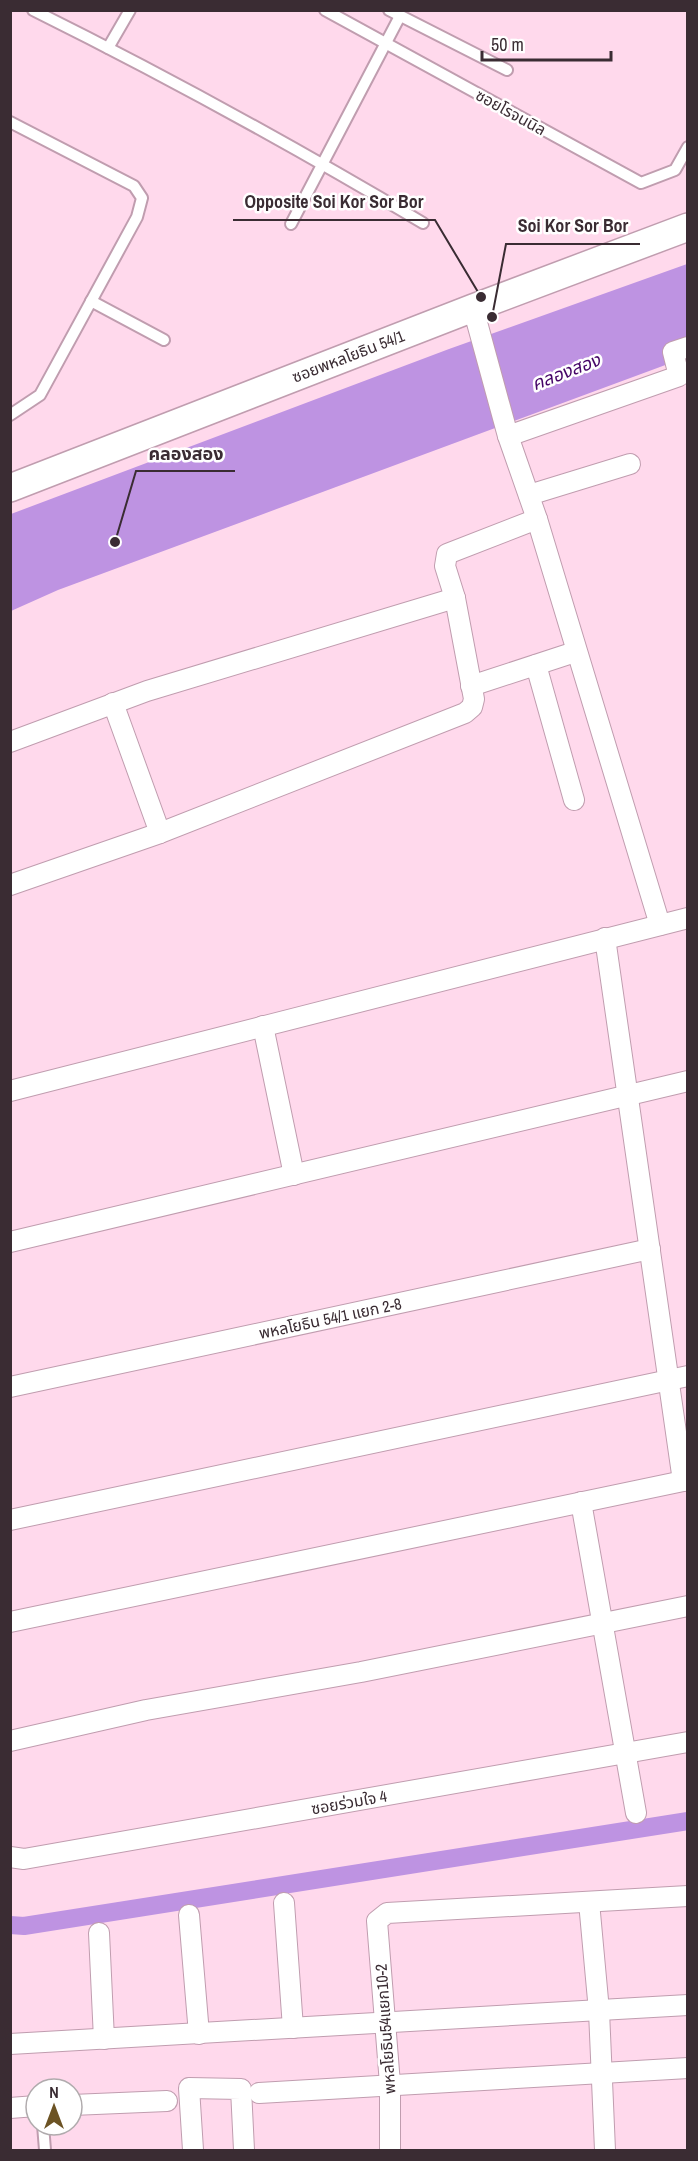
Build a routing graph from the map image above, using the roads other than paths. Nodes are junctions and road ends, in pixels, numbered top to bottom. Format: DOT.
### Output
graph roads {
  1 [pos="33,10"];
  2 [pos="130,10"];
  3 [pos="325,10"];
  4 [pos="389,10"];
  5 [pos="400,16"];
  6 [pos="387,45"];
  7 [pos="108,48"];
  8 [pos="507,70"];
  9 [pos="10,122"];
  10 [pos="687,147"];
  11 [pos="323,164"];
  12 [pos="423,223"];
  13 [pos="291,224"];
  14 [pos="687,227"];
  15 [pos="91,302"];
  16 [pos="476,318"];
  17 [pos="164,340"];
  18 [pos="687,347"];
  19 [pos="10,415"];
  20 [pos="508,436"];
  21 [pos="630,464"];
  22 [pos="10,488"];
  23 [pos="528,495"];
  24 [pos="537,519"];
  25 [pos="455,598"];
  26 [pos="575,652"];
  27 [pos="536,665"];
  28 [pos="471,686"];
  29 [pos="113,703"];
  30 [pos="10,742"];
  31 [pos="574,800"];
  32 [pos="160,833"];
  33 [pos="10,885"];
  34 [pos="687,918"];
  35 [pos="660,925"];
  36 [pos="605,938"];
  37 [pos="263,1026"];
  38 [pos="687,1081"];
  39 [pos="10,1091"];
  40 [pos="628,1095"];
  41 [pos="294,1175"];
  42 [pos="10,1242"];
  43 [pos="650,1249"];
  44 [pos="678,1377"];
  45 [pos="10,1387"];
  46 [pos="685,1480"];
  47 [pos="581,1503"];
  48 [pos="10,1520"];
  49 [pos="687,1606"];
  50 [pos="10,1622"];
  51 [pos="603,1623"];
  52 [pos="10,1741"];
  53 [pos="687,1743"];
  54 [pos="625,1753"];
  55 [pos="636,1814"];
  56 [pos="10,1857"];
  57 [pos="687,1896"];
  58 [pos="589,1902"];
  59 [pos="284,1903"];
  60 [pos="189,1916"];
  61 [pos="99,1933"];
  62 [pos="687,2006"];
  63 [pos="599,2011"];
  64 [pos="386,2023"];
  65 [pos="293,2028"];
  66 [pos="10,2033"];
  67 [pos="199,2034"];
  68 [pos="104,2039"];
  69 [pos="11,2044"];
  70 [pos="687,2068"];
  71 [pos="601,2073"];
  72 [pos="390,2084"];
  73 [pos="259,2093"];
  74 [pos="167,2101"];
  75 [pos="84,2104"];
  76 [pos="193,2151"];
  77 [pos="244,2151"];
  78 [pos="390,2151"];
  79 [pos="605,2151"];
  1 -- 7 [label="lane"];
  2 -- 7 [label="lane"];
  3 -- 6 [label="lane, ซอยโรจนนิล"];
  4 -- 5 [label="lane"];
  5 -- 6 [label="lane"];
  5 -- 8 [label="lane"];
  6 -- 10 [label="lane, ซอยโรจนนิล"];
  6 -- 11 [label="lane"];
  7 -- 11 [label="lane"];
  9 -- 15 [label="lane"];
  11 -- 12 [label="lane"];
  11 -- 13 [label="lane"];
  14 -- 16 [label="street, ซอยพหลโยธิน 54/1"];
  15 -- 17 [label="lane"];
  15 -- 19 [label="lane"];
  16 -- 20 [label="street"];
  16 -- 22 [label="street, ซอยพหลโยธิน 54/1"];
  18 -- 20 [label="street"];
  20 -- 23 [label="street"];
  21 -- 23 [label="street"];
  23 -- 24 [label="street"];
  24 -- 25 [label="street"];
  24 -- 26 [label="street"];
  25 -- 28 [label="street"];
  25 -- 29 [label="street"];
  26 -- 27 [label="street"];
  26 -- 35 [label="street"];
  27 -- 28 [label="street"];
  27 -- 31 [label="street"];
  28 -- 32 [label="street"];
  29 -- 30 [label="street"];
  29 -- 32 [label="street"];
  32 -- 33 [label="street"];
  34 -- 35 [label="street"];
  35 -- 36 [label="street"];
  36 -- 37 [label="street"];
  36 -- 40 [label="street"];
  37 -- 39 [label="street"];
  37 -- 41 [label="street"];
  38 -- 40 [label="street"];
  40 -- 41 [label="street"];
  40 -- 43 [label="street"];
  41 -- 42 [label="street"];
  43 -- 44 [label="street"];
  43 -- 45 [label="street, พหลโยธิน 54/1 แยก 2-8"];
  44 -- 46 [label="street"];
  44 -- 48 [label="street"];
  46 -- 47 [label="street"];
  47 -- 50 [label="street"];
  47 -- 51 [label="street"];
  49 -- 51 [label="street"];
  51 -- 52 [label="street"];
  51 -- 54 [label="street"];
  53 -- 54 [label="street, ซอยร่วมใจ 4"];
  54 -- 55 [label="street"];
  54 -- 56 [label="street, ซอยร่วมใจ 4"];
  57 -- 58 [label="street"];
  58 -- 63 [label="street"];
  58 -- 64 [label="street, พหลโยธิน54แยก10-2"];
  59 -- 65 [label="street"];
  60 -- 67 [label="street"];
  61 -- 68 [label="street"];
  62 -- 63 [label="street"];
  63 -- 64 [label="street"];
  63 -- 71 [label="street"];
  64 -- 65 [label="street"];
  64 -- 72 [label="street, พหลโยธิน54แยก10-2"];
  65 -- 67 [label="street"];
  66 -- 69 [label="street"];
  67 -- 68 [label="street"];
  68 -- 69 [label="street"];
  70 -- 71 [label="street"];
  71 -- 72 [label="street"];
  71 -- 79 [label="street"];
  72 -- 73 [label="street"];
  72 -- 78 [label="street, พหลโยธิน54แยก10-2"];
  74 -- 75 [label="street"];
  76 -- 77 [label="street"];
}
